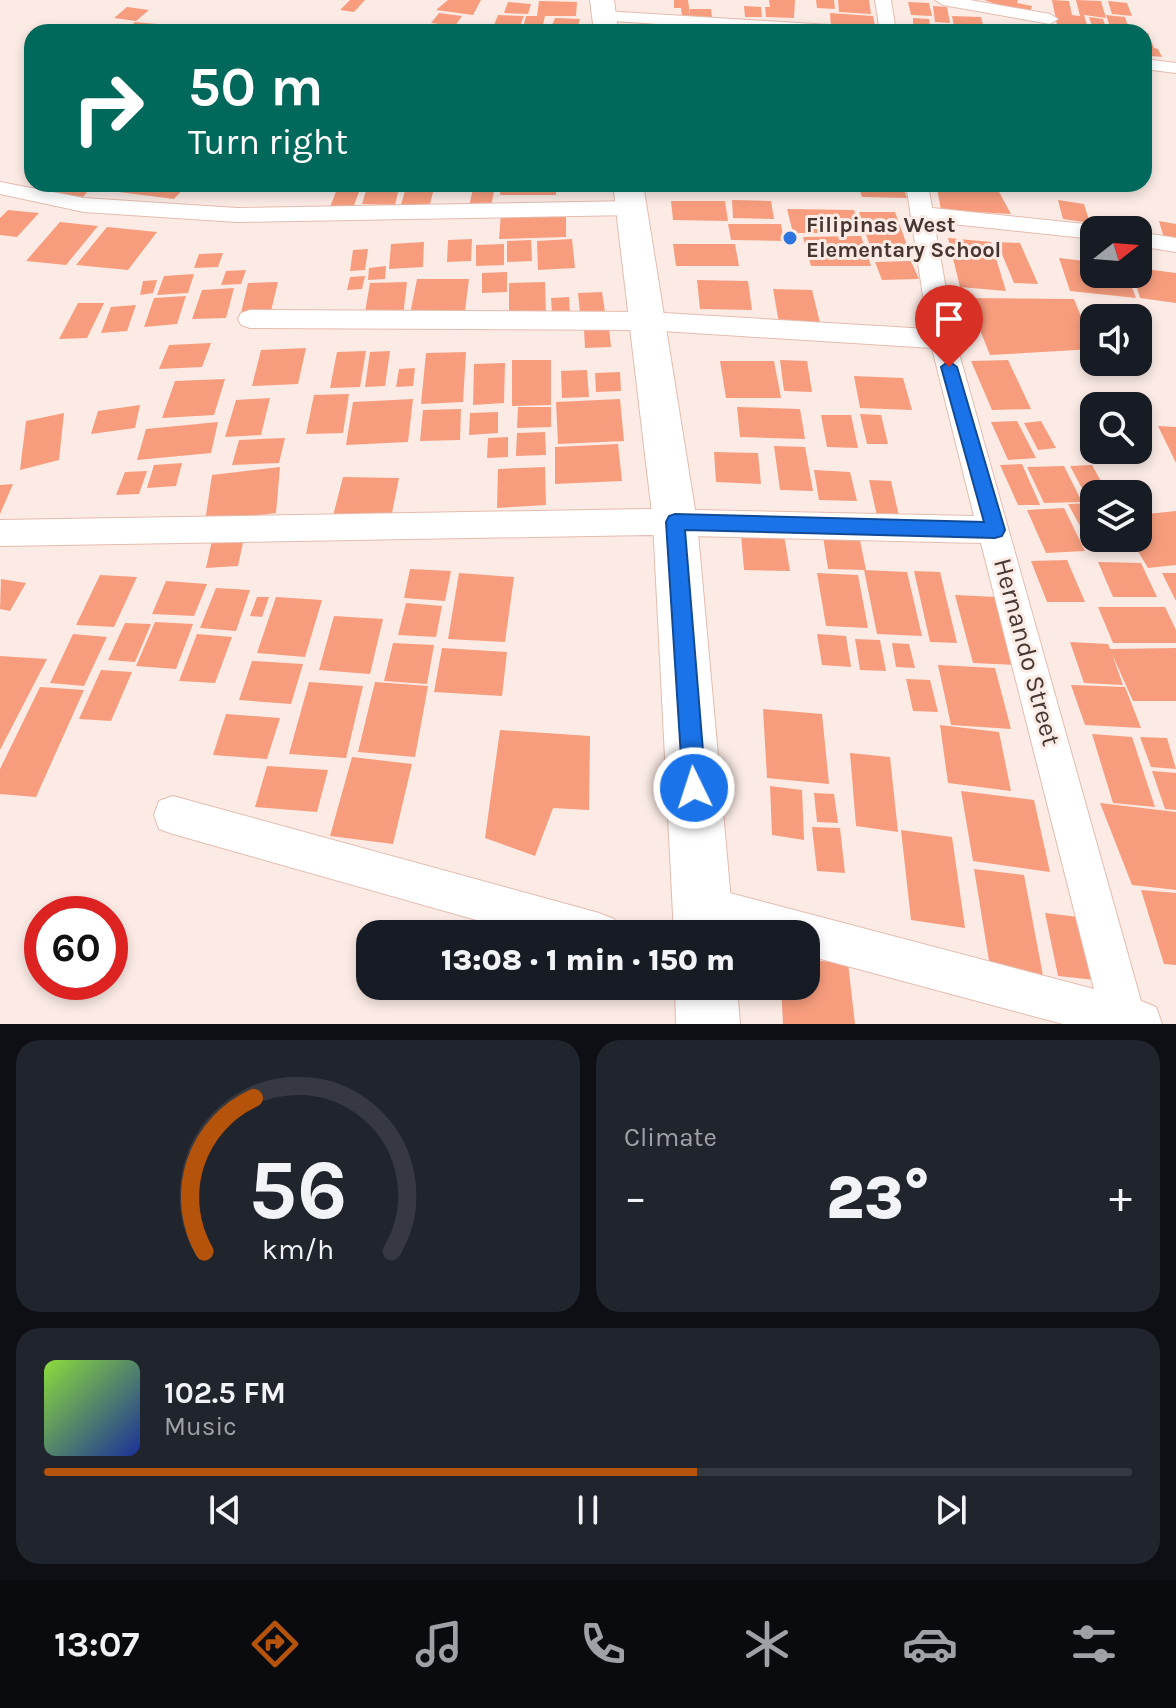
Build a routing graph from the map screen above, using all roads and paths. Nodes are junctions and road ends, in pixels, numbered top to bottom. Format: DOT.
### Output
graph roads {
  1 [pos="883,0"];
  2 [pos="943,0"];
  3 [pos="604,16"];
  4 [pos="1050,19"];
  5 [pos="819,24"];
  6 [pos="887,24"];
  7 [pos="1152,65"];
  8 [pos="1176,68"];
  9 [pos="0,188"];
  10 [pos="630,196"];
  11 [pos="920,199"];
  12 [pos="1080,229"];
  13 [pos="1152,241"];
  14 [pos="1176,245"];
  15 [pos="250,319"];
  16 [pos="647,321"];
  17 [pos="942,339"];
  18 [pos="675,522"];
  19 [pos="995,530"];
  20 [pos="0,533"];
  21 [pos="173,815"];
  22 [pos="549,920"];
  23 [pos="703,920"];
  24 [pos="820,938"];
  25 [pos="707,1000"];
  26 [pos="1131,1022"];
  27 [pos="708,1024"];
  1 -- 6 [label="street"];
  2 -- 4 [label="street"];
  3 -- 5 [label="street"];
  7 -- 8 [label="street"];
  9 -- 10 [label="street"];
  10 -- 16 [label="main road"];
  11 -- 12 [label="street"];
  11 -- 17 [label="street, Hernando Street"];
  13 -- 14 [label="street"];
  15 -- 16 [label="street"];
  16 -- 17 [label="street"];
  16 -- 18 [label="main road"];
  17 -- 19 [label="street, Hernando Street"];
  18 -- 19 [label="street"];
  18 -- 20 [label="street"];
  18 -- 23 [label="main road"];
  19 -- 26 [label="street, Hernando Street"];
  21 -- 22 [label="street"];
  24 -- 26 [label="street"];
  25 -- 27 [label="main road"];
}
